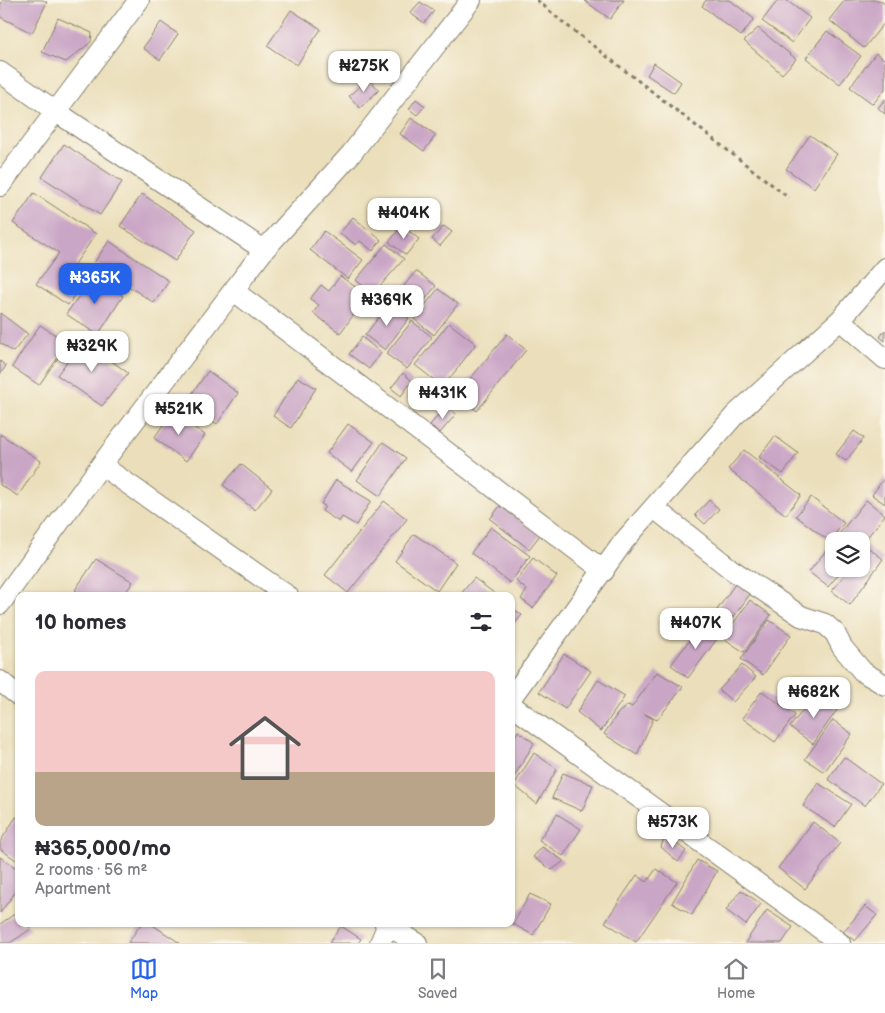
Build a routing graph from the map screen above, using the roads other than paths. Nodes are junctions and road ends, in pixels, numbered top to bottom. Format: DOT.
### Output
graph roads {
  1 [pos="139,0"];
  2 [pos="471,0"];
  3 [pos="0,72"];
  4 [pos="55,111"];
  5 [pos="0,186"];
  6 [pos="264,250"];
  7 [pos="885,268"];
  8 [pos="234,291"];
  9 [pos="840,320"];
  10 [pos="885,359"];
  11 [pos="101,465"];
  12 [pos="654,508"];
  13 [pos="604,571"];
  14 [pos="282,592"];
  15 [pos="0,604"];
  16 [pos="0,681"];
  17 [pos="885,686"];
  18 [pos="15,693"];
  19 [pos="515,693"];
  20 [pos="515,707"];
  21 [pos="385,929"];
  22 [pos="417,943"];
  23 [pos="840,943"];
  1 -- 4 [label="street"];
  2 -- 6 [label="street"];
  3 -- 4 [label="street"];
  4 -- 5 [label="street"];
  4 -- 6 [label="street"];
  6 -- 8 [label="street"];
  7 -- 9 [label="street"];
  8 -- 11 [label="street"];
  8 -- 13 [label="street"];
  9 -- 10 [label="street"];
  9 -- 12 [label="street"];
  11 -- 14 [label="street"];
  11 -- 15 [label="street"];
  12 -- 13 [label="street"];
  12 -- 17 [label="street"];
  13 -- 19 [label="street"];
  16 -- 18 [label="street"];
  20 -- 23 [label="street"];
  21 -- 22 [label="street"];
}
